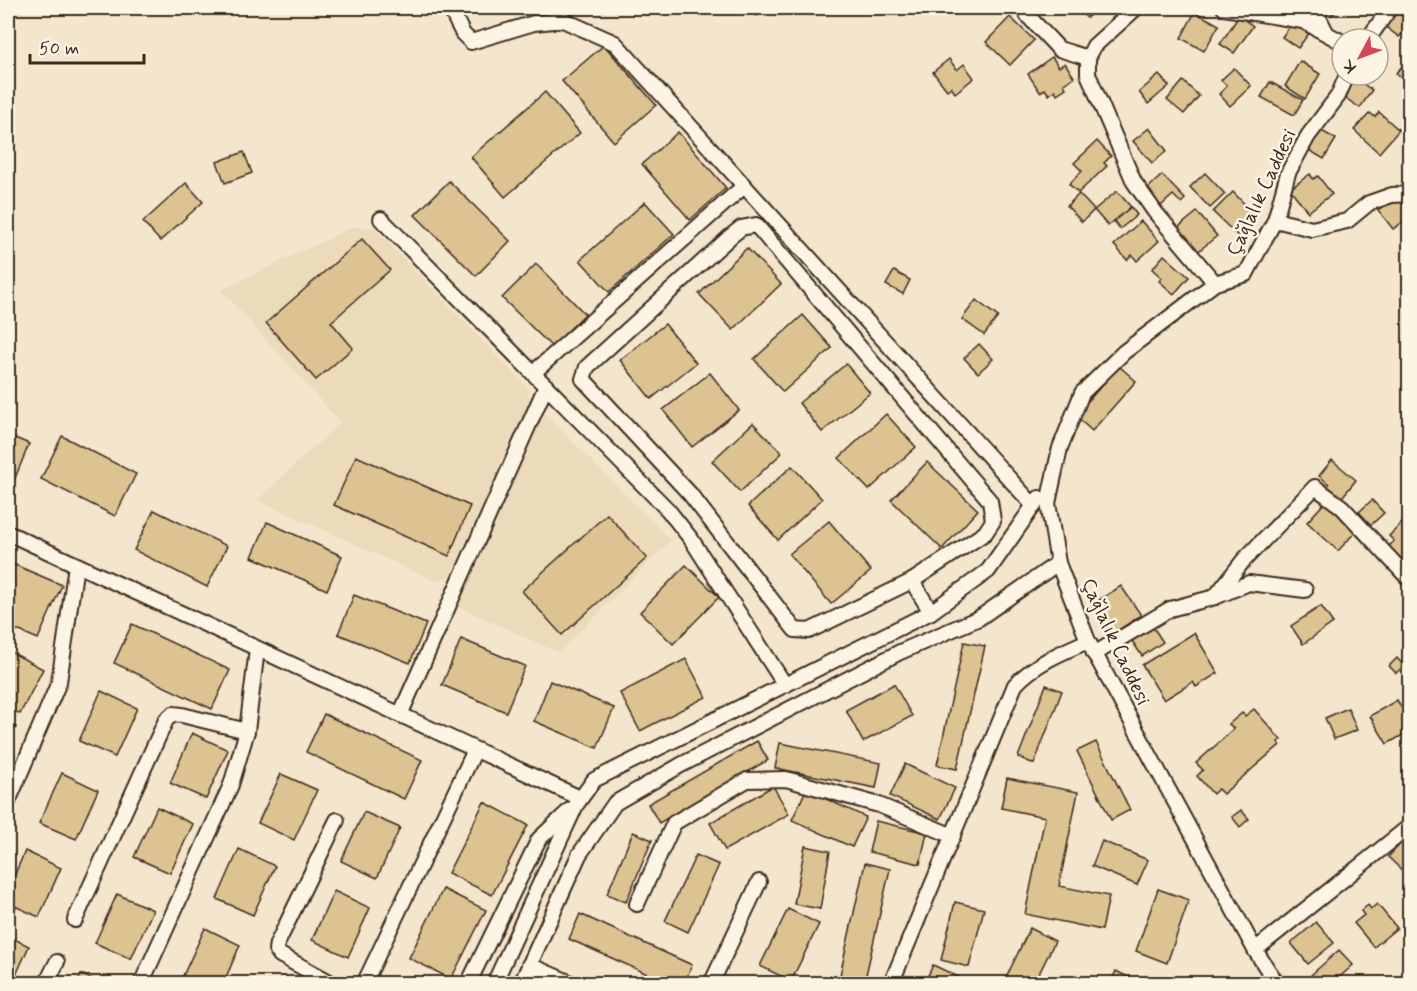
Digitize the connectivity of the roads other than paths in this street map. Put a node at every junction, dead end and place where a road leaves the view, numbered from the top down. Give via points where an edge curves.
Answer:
1 (450, 8) edge
2 (1025, 8) edge
3 (1136, 8) edge
4 (1224, 8) edge
5 (1314, 8) edge
6 (1390, 8) edge
7 (1377, 27) edge
8 (1326, 32) junction
9 (1330, 34) edge
10 (1088, 58) junction
11 (1342, 87) edge
12 (744, 186) junction
13 (1410, 194) edge
14 (381, 219) dead end
15 (1275, 220) junction
16 (1215, 283) junction
17 (533, 373) junction
18 (546, 386) junction
19 (1053, 477) junction
20 (690, 494) junction
21 (1034, 506) junction
22 (668, 510) junction
23 (8, 533) edge
24 (1058, 563) junction
25 (76, 565) junction
26 (1410, 580) edge
27 (912, 581) junction
28 (1305, 590) dead end
29 (1215, 597) junction
30 (931, 612) junction
31 (1088, 641) junction
32 (257, 649) junction
33 (1094, 654) junction
34 (785, 685) junction
35 (400, 715) junction
36 (247, 731) junction
37 (475, 750) junction
38 (578, 801) junction
39 (8, 802) edge
40 (337, 820) dead end
41 (1410, 826) edge
42 (953, 836) junction
43 (759, 882) dead end
44 (637, 904) dead end
45 (75, 920) dead end
46 (1255, 950) junction
47 (57, 962) dead end
48 (529, 965) junction
49 (46, 984) edge
50 (141, 984) edge
51 (333, 984) edge
52 (364, 984) edge
53 (468, 984) edge
54 (494, 984) edge
55 (521, 984) edge
56 (573, 984) edge
57 (711, 984) edge
58 (891, 984) edge
59 (1277, 984) edge

1 - 12 street via 462,34 471,42 534,23 563,20 615,43
2 - 10 street via 1059,49
3 - 10 street via 1094,46
4 - 8 street via 1303,21
5 - 8 street
6 - 7 street
8 - 9 street
10 - 16 street via 1088,74 1134,182
11 - 15 street, Çağlalık Caddesi via 1288,173
12 - 17 street
12 - 21 street
13 - 15 street via 1369,203 1347,221 1312,229
14 - 17 street
15 - 16 street, Çağlalık Caddesi via 1246,273
16 - 19 street, Çağlalık Caddesi via 1124,352 1082,393
17 - 18 street
18 - 22 street
18 - 35 street
19 - 21 street
19 - 24 street, Çağlalık Caddesi via 1048,503
20 - 22 street
20 - 27 street via 795,630 809,631
20 - 27 street via 584,380 587,367 741,228 756,225 990,501 993,521 985,533
21 - 30 street via 988,571
22 - 34 street via 692,539
23 - 25 street
24 - 31 street, Çağlalık Caddesi
24 - 48 street via 979,618 889,657 615,803 579,855
25 - 32 street
25 - 39 street via 59,682
26 - 29 street via 1350,515 1315,487 1243,561
27 - 30 street
28 - 29 street via 1249,583
29 - 33 street via 1170,609
30 - 34 street
31 - 33 street, Çağlalık Caddesi
31 - 42 street via 1026,673 1015,685
32 - 35 street
32 - 36 street
33 - 46 street, Çağlalık Caddesi
34 - 38 street via 594,780
35 - 37 street
36 - 45 street via 182,715 173,714 166,720
36 - 50 street via 231,785
37 - 38 street
37 - 52 street
38 - 53 street via 539,839
38 - 54 street
40 - 51 street via 276,949 280,955
41 - 46 street
42 - 44 street via 879,805 786,779 747,780 674,823
42 - 58 street
43 - 57 street
46 - 59 street, Çağlalık Caddesi
47 - 49 street
48 - 55 street
48 - 56 street

